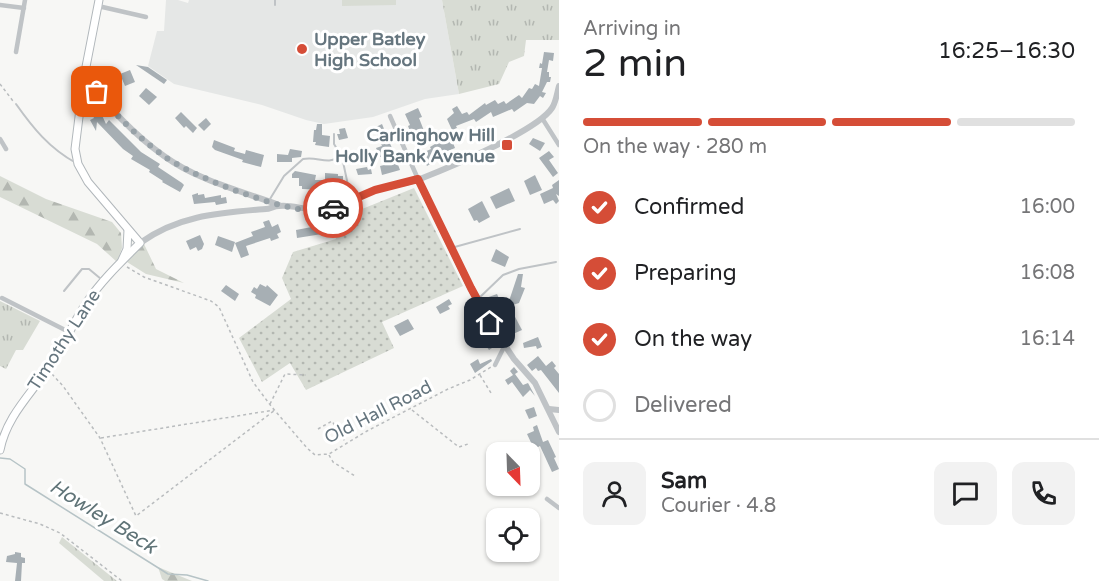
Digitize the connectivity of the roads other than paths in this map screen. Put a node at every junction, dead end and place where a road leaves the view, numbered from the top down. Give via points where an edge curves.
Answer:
1 (25, 0) edge
2 (275, 0) edge
3 (98, 3) edge
4 (0, 5) edge
5 (275, 5) dead end
6 (24, 8) junction
7 (146, 17) dead end
8 (16, 52) dead end
9 (84, 77) junction
10 (559, 86) edge
11 (16, 104) road end
12 (390, 116) dead end
13 (542, 118) junction
14 (334, 134) dead end
15 (0, 139) edge
16 (559, 144) edge
17 (6, 149) dead end
18 (342, 157) junction
19 (78, 164) junction
20 (418, 179) junction
21 (354, 200) junction
22 (269, 201) junction
23 (280, 205) junction
24 (128, 229) junction
25 (520, 229) dead end
26 (140, 243) junction
27 (452, 248) junction
28 (122, 262) junction
29 (556, 262) dead end
30 (104, 281) junction
31 (64, 291) dead end
32 (2, 298) dead end
33 (477, 300) junction
34 (69, 332) junction
35 (505, 345) junction
36 (495, 365) road end
37 (549, 409) junction
38 (559, 410) edge
39 (559, 432) edge
40 (0, 449) edge
41 (547, 499) dead end
42 (559, 508) edge

1 - 6 street
2 - 5 lane
3 - 7 street
3 - 9 main road
4 - 6 street
6 - 8 street
9 - 19 main road via 75,149
9 - 22 street via 110,108 165,157 198,175
10 - 13 street via 553,107
11 - 19 lane via 56,152
12 - 20 street
13 - 16 street
13 - 20 street, Timothy Lane via 474,156
14 - 18 lane via 334,144
15 - 17 street
18 - 21 lane
18 - 22 lane via 330,162 303,159 284,176
19 - 24 main road via 88,182
20 - 21 street, Timothy Lane
20 - 27 street
21 - 23 street, Timothy Lane via 321,210
22 - 23 street
23 - 26 street, Timothy Lane via 214,213 158,231
24 - 26 main road
24 - 28 main road
25 - 27 lane
26 - 28 main road, Timothy Lane
27 - 33 street
28 - 30 main road, Timothy Lane
29 - 33 lane via 503,275
30 - 31 lane via 84,268
30 - 34 main road, Timothy Lane
32 - 34 street
33 - 35 street
34 - 40 main road, Timothy Lane via 13,417
35 - 36 street
35 - 37 street via 535,383
37 - 38 street
37 - 39 street
41 - 42 street

